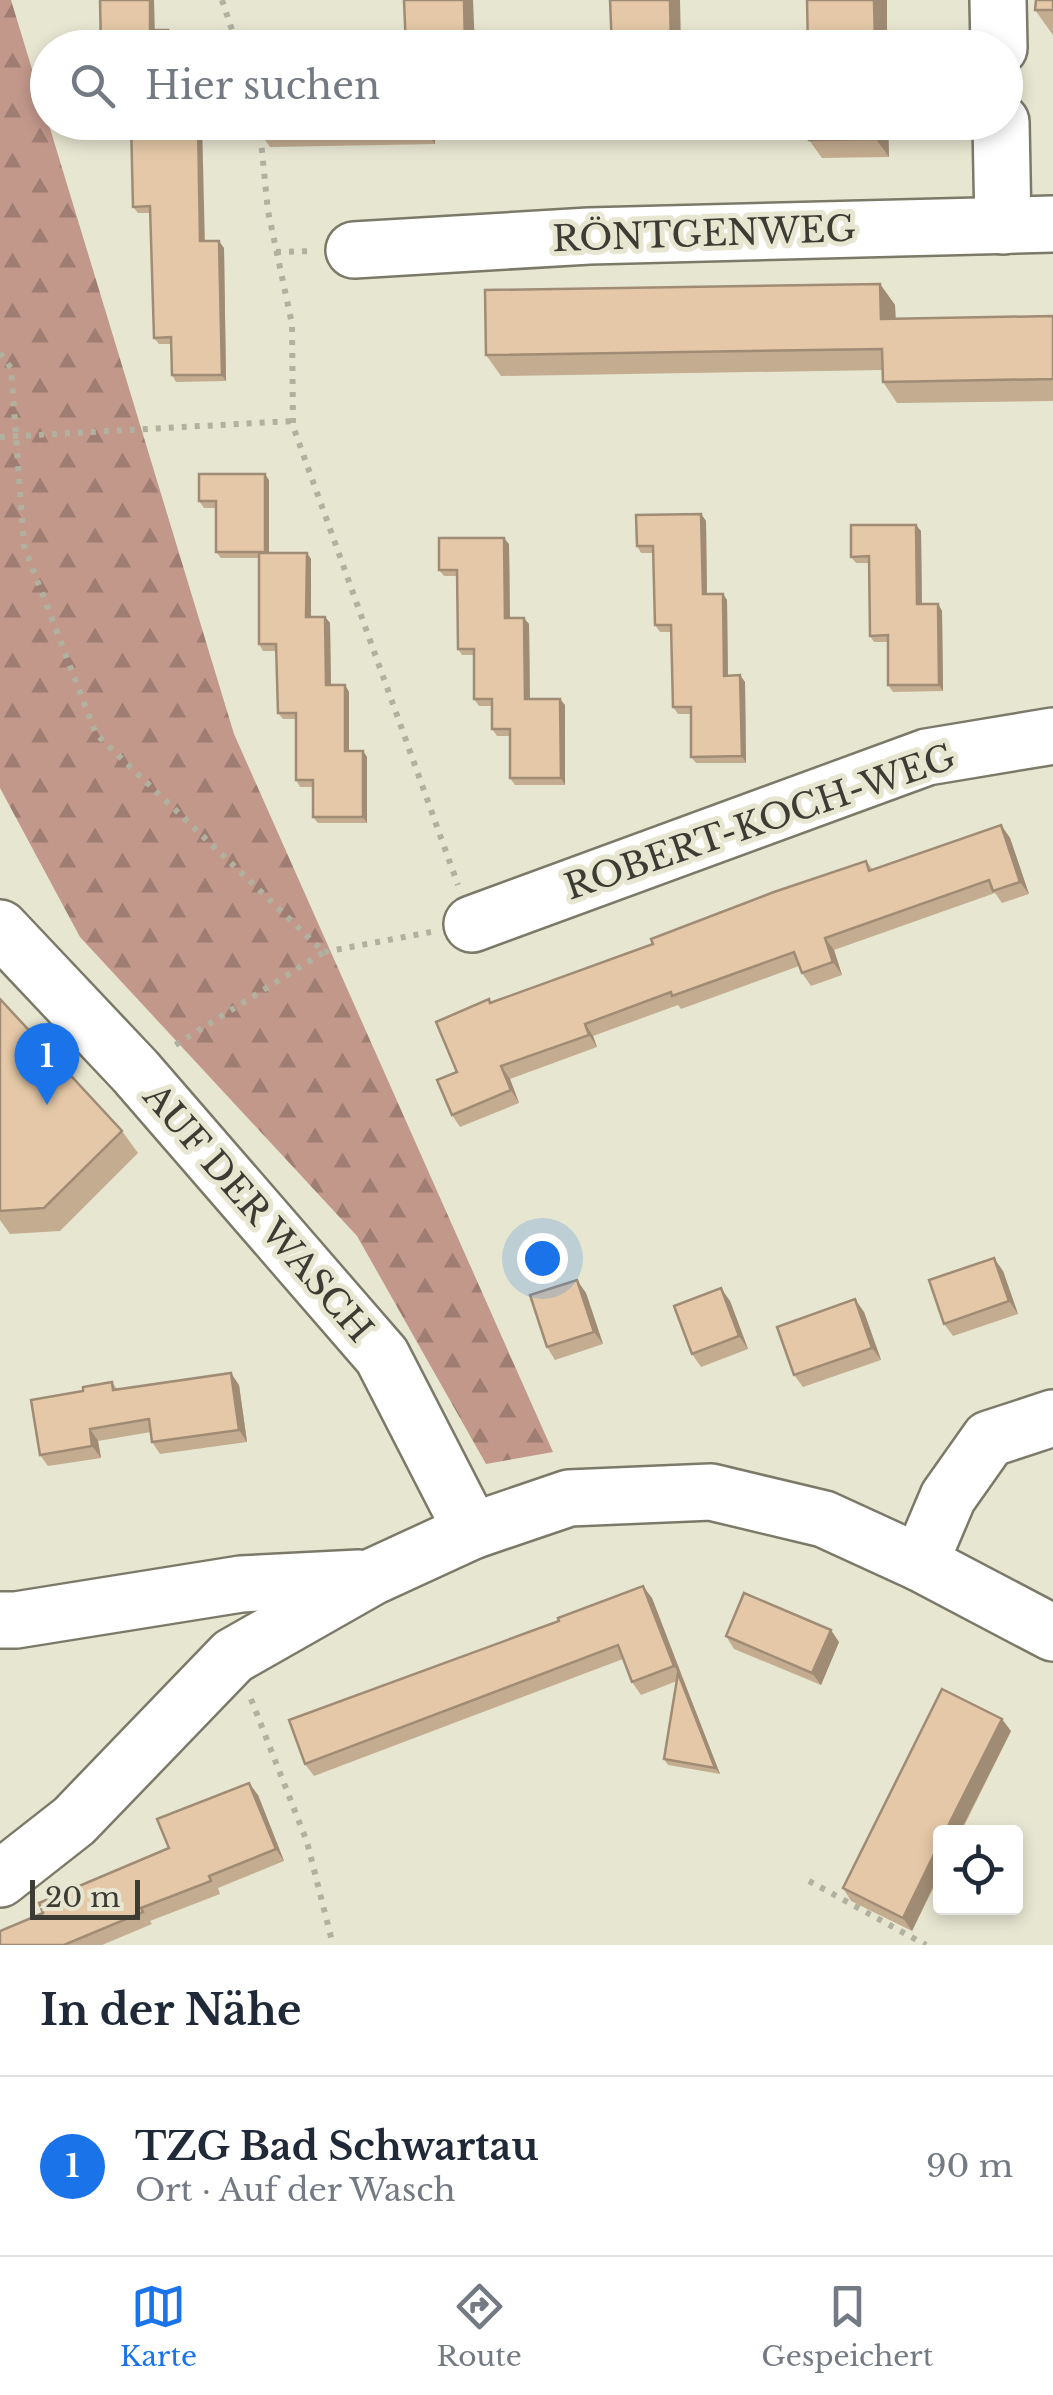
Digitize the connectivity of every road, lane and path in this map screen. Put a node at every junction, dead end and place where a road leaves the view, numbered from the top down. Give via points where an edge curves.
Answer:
1 (222, 0) edge
2 (998, 0) edge
3 (232, 30) edge
4 (999, 30) edge
5 (261, 140) edge
6 (1006, 140) edge
7 (1028, 225) edge
8 (354, 250) dead end
9 (0, 353) edge
10 (293, 421) junction
11 (0, 437) edge
12 (16, 437) junction
13 (1053, 736) edge
14 (472, 924) junction
15 (0, 928) edge
16 (324, 952) junction
17 (134, 1071) junction
18 (1053, 1418) edge
19 (472, 1530) junction
20 (920, 1563) junction
21 (372, 1577) junction
22 (0, 1620) edge
23 (1053, 1633) edge
24 (233, 1656) junction
25 (0, 1879) edge
26 (809, 1881) dead end
27 (333, 1945) edge
28 (926, 1945) edge

1 - 3 path
2 - 4 street
5 - 10 path via 292,324
6 - 7 street
7 - 8 street, RÖNTGENWEG via 589,236
9 - 12 path via 12,368
10 - 12 path
10 - 14 path
11 - 12 path
12 - 16 path via 24,546 96,734
13 - 14 street, ROBERT-KOCH-WEG via 927,757
14 - 16 path
15 - 17 street, AUF DER WASCH
16 - 17 path
17 - 19 street, AUF DER WASCH via 382,1356
18 - 20 street via 989,1439 948,1497
19 - 20 street via 568,1498 711,1492 824,1519
19 - 21 street
20 - 23 street
21 - 22 street via 241,1584
21 - 24 street
24 - 25 street via 74,1821
24 - 27 path via 307,1842
26 - 28 path

